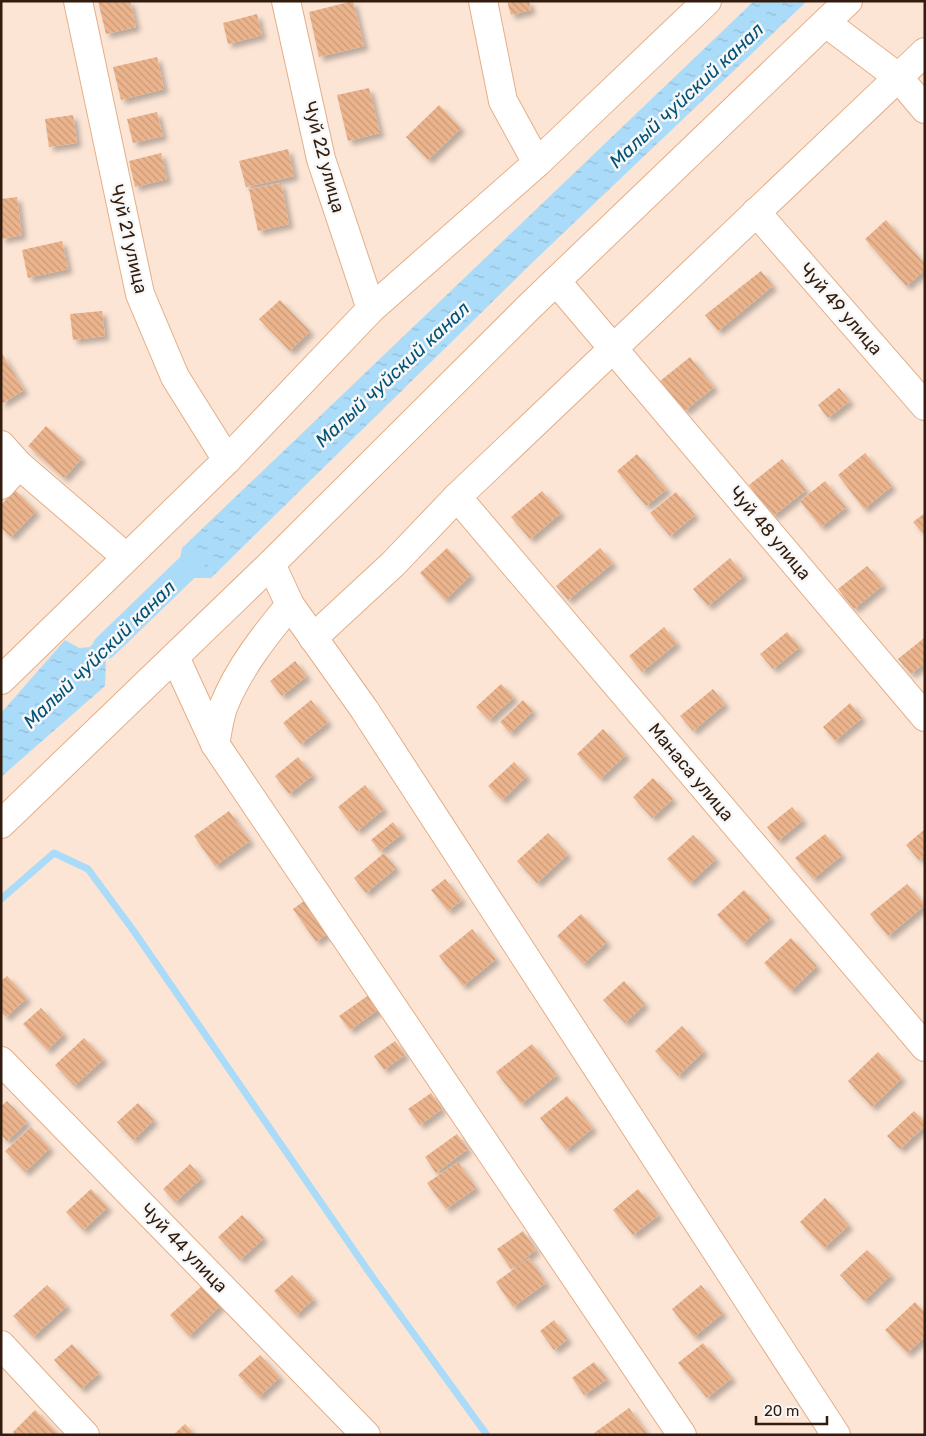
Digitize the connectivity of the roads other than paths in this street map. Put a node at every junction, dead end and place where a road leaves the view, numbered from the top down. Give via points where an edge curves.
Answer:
1 (78, 1) edge
2 (286, 1) edge
3 (483, 1) edge
4 (848, 1) edge
5 (704, 2) edge
6 (826, 22) junction
7 (925, 52) edge
8 (898, 78) junction
9 (925, 109) edge
10 (537, 163) junction
11 (756, 212) junction
12 (556, 281) junction
13 (371, 309) junction
14 (614, 348) junction
15 (925, 406) edge
16 (1, 445) edge
17 (227, 460) junction
18 (10, 475) edge
19 (457, 497) junction
20 (126, 557) junction
21 (271, 564) junction
22 (290, 604) junction
23 (313, 638) junction
24 (175, 657) junction
25 (1, 680) edge
26 (925, 717) edge
27 (215, 744) junction
28 (1, 824) edge
29 (925, 1047) edge
30 (1, 1061) edge
31 (1, 1344) edge
32 (85, 1435) edge
33 (366, 1435) edge
34 (682, 1435) edge
35 (836, 1435) edge

1 - 17 street, Чуй 21 улица via 140,294 175,377
2 - 13 street, Чуй 22 улица via 321,159
3 - 10 street via 503,101
4 - 6 street
5 - 10 street
6 - 8 street
6 - 12 street
7 - 8 street
8 - 9 street
8 - 11 street
10 - 13 street
11 - 14 street
11 - 15 street, Чуй 49 улица
12 - 14 street, Чуй 48 улица
12 - 21 street
13 - 17 street
14 - 19 street
14 - 26 street, Чуй 48 улица
16 - 18 street
17 - 20 street
18 - 20 street
19 - 23 street via 393,564
19 - 29 street, Манаса улица
20 - 25 street
21 - 22 street
21 - 24 street
22 - 23 street
22 - 27 street via 266,634 223,706
23 - 35 street via 364,709
24 - 27 street
24 - 28 street
27 - 34 street
30 - 33 street, Чуй 44 улица
31 - 32 street

